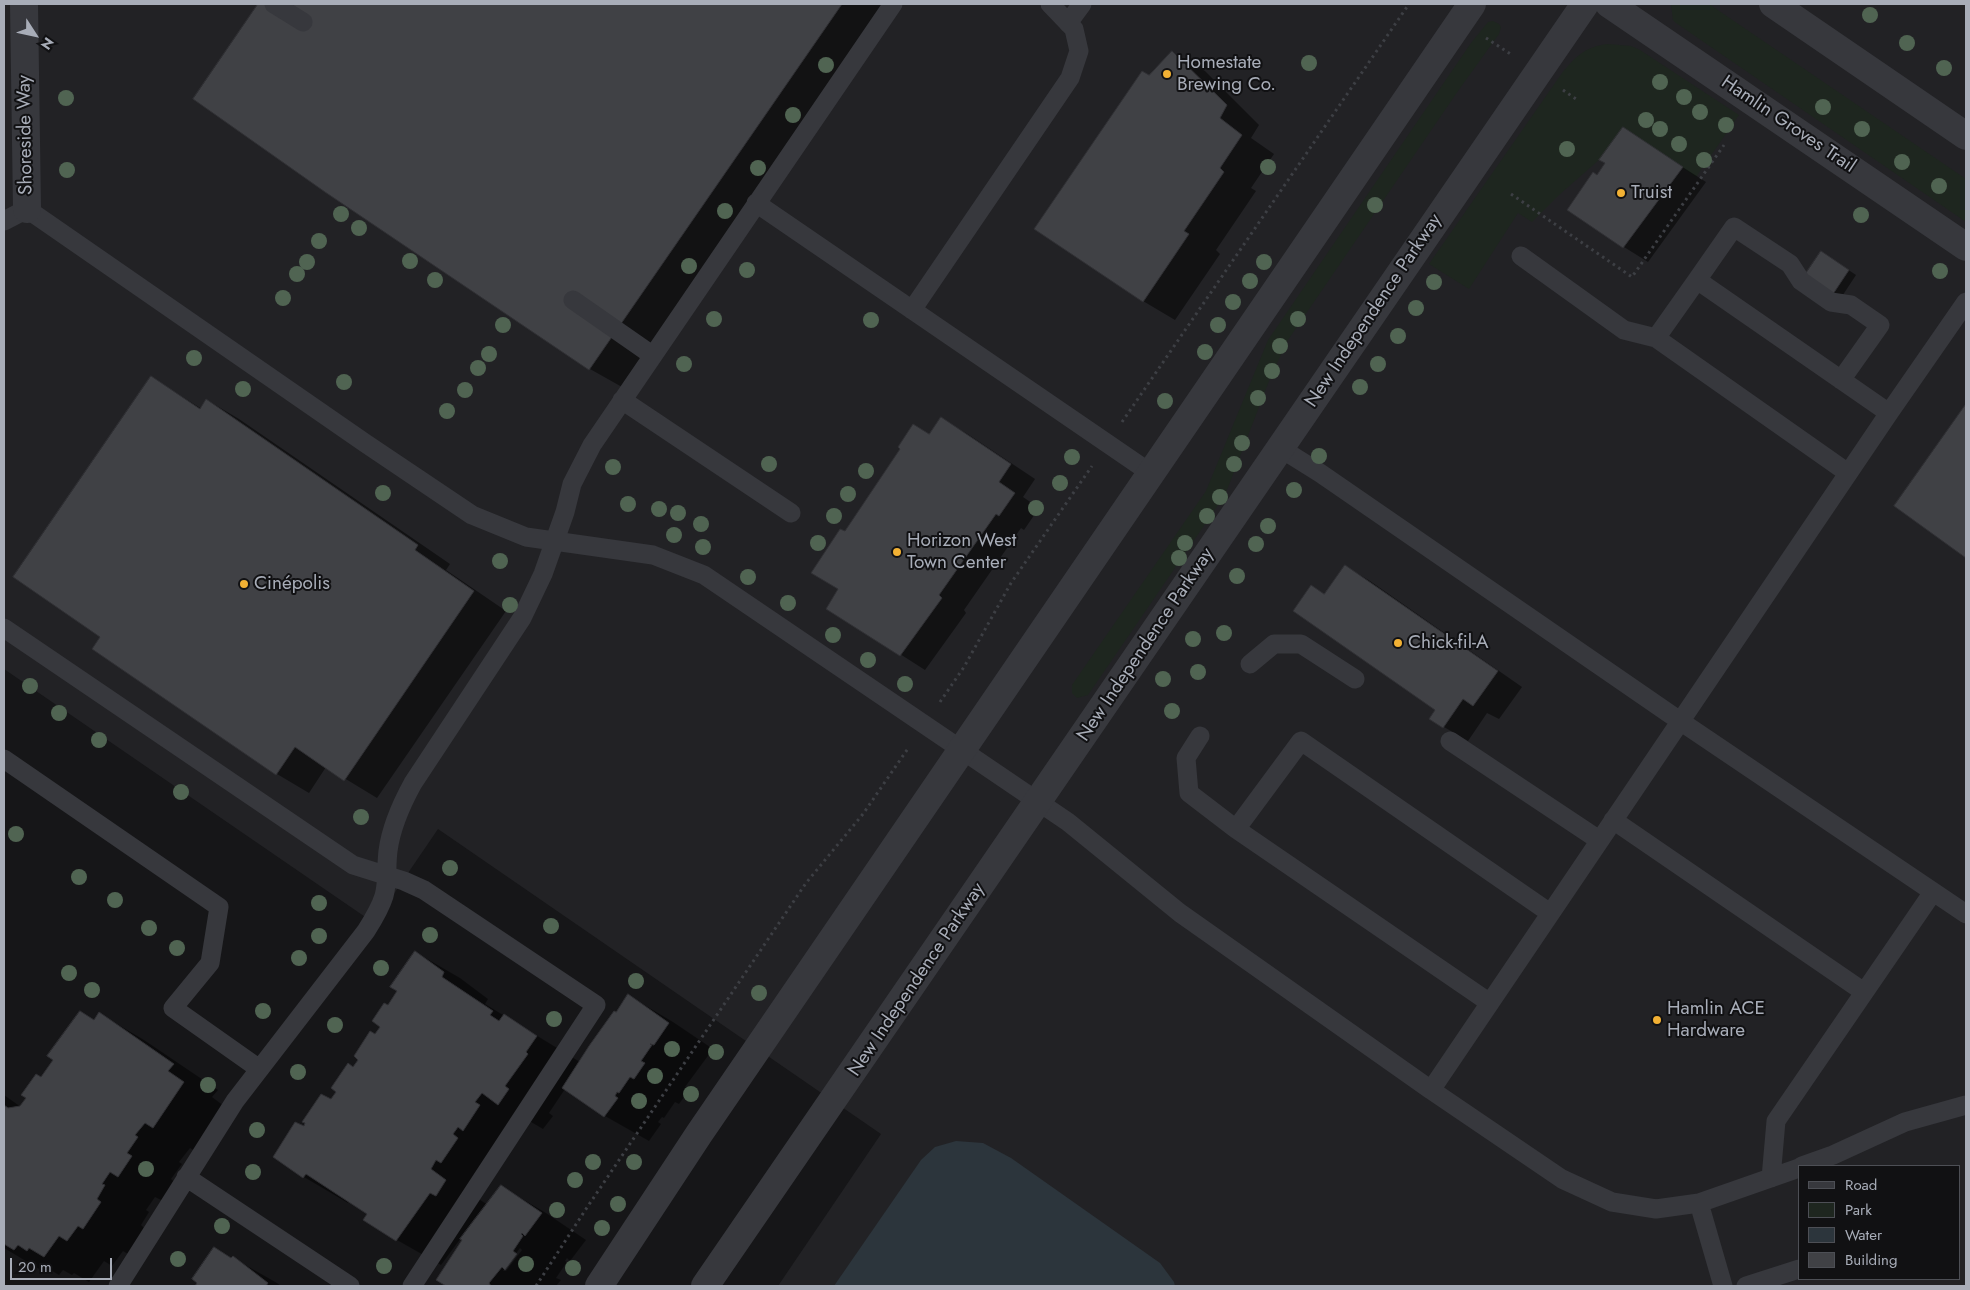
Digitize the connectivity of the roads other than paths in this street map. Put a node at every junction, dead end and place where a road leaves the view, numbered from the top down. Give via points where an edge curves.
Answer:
1 (24, 4) edge
2 (274, 4) edge
3 (893, 4) edge
4 (1050, 4) edge
5 (1082, 4) edge
6 (1585, 4) edge
7 (1609, 4) edge
8 (1772, 4) edge
9 (1467, 12) edge
10 (303, 22) dead end
11 (1068, 23) junction
12 (1966, 136) edge
13 (756, 203) junction
14 (15, 215) edge
15 (1966, 247) edge
16 (1521, 256) dead end
17 (1790, 264) junction
18 (1810, 266) dead end
19 (1697, 280) junction
20 (1842, 287) dead end
21 (573, 300) dead end
22 (1966, 302) edge
23 (1851, 305) junction
24 (912, 310) junction
25 (1656, 338) junction
26 (652, 355) junction
27 (1841, 380) junction
28 (622, 400) junction
29 (1889, 413) junction
30 (1280, 448) junction
31 (1848, 473) junction
32 (1152, 474) junction
33 (791, 513) dead end
34 (555, 541) junction
35 (4, 628) edge
36 (1250, 664) dead end
37 (1355, 678) dead end
38 (1680, 721) junction
39 (1200, 736) dead end
40 (1450, 741) dead end
41 (964, 750) junction
42 (4, 760) edge
43 (1038, 802) junction
44 (1614, 820) junction
45 (1236, 830) junction
46 (1599, 840) junction
47 (387, 877) junction
48 (1933, 892) junction
49 (1550, 913) junction
50 (1966, 914) edge
51 (1864, 992) junction
52 (1490, 1003) junction
53 (258, 1068) junction
54 (1431, 1090) junction
55 (1966, 1105) edge
56 (1806, 1165) edge
57 (1798, 1168) edge
58 (186, 1177) junction
59 (1771, 1178) junction
60 (1699, 1203) junction
61 (1798, 1269) edge
62 (118, 1286) edge
63 (350, 1286) edge
64 (412, 1286) edge
65 (599, 1286) edge
66 (705, 1286) edge
67 (1723, 1286) edge
68 (1746, 1286) edge

1 - 14 street, Shoreside Way
2 - 10 lane
3 - 13 lane
4 - 11 lane
5 - 11 lane
6 - 30 street, New Independence Parkway
7 - 15 street, Hamlin Groves Trail
8 - 12 street
9 - 32 street
11 - 24 lane via 1074,29 1079,51 1070,78
13 - 24 lane
13 - 26 lane
14 - 34 lane via 456,505 526,538
16 - 25 lane via 1624,330
17 - 18 lane
17 - 19 lane via 1734,227
17 - 23 lane via 1801,280 1831,302
19 - 25 lane
19 - 27 lane
20 - 23 lane
21 - 26 lane
22 - 29 lane
23 - 27 lane via 1880,325
24 - 32 lane
25 - 31 lane
26 - 28 lane
27 - 29 lane
28 - 33 lane
28 - 34 lane via 592,445 572,484
29 - 31 lane
30 - 38 lane
30 - 43 street, New Independence Parkway
31 - 38 lane
32 - 41 street
34 - 41 lane via 653,555 704,575
34 - 47 lane via 522,618 403,801 388,851
35 - 47 lane via 354,865
36 - 37 lane via 1274,644 1301,644
38 - 44 lane
38 - 48 lane
39 - 45 lane via 1186,758 1188,793
40 - 46 lane
41 - 43 lane
41 - 65 street via 699,1134
42 - 53 lane via 218,907 210,963 173,1008
43 - 54 lane via 1068,822 1180,912
43 - 66 street, New Independence Parkway
44 - 46 lane
44 - 51 lane
45 - 49 lane via 1301,741
45 - 52 lane
46 - 49 lane
47 - 53 lane via 384,896 366,931
47 - 64 lane via 424,890 596,1005
48 - 50 lane
48 - 51 lane
49 - 52 lane
51 - 59 lane via 1776,1121
52 - 54 lane
53 - 58 lane
54 - 60 lane via 1562,1179 1612,1202 1656,1209
55 - 56 lane via 1904,1122
57 - 59 lane
58 - 62 lane
58 - 63 lane
59 - 60 lane
60 - 67 lane
61 - 68 lane

